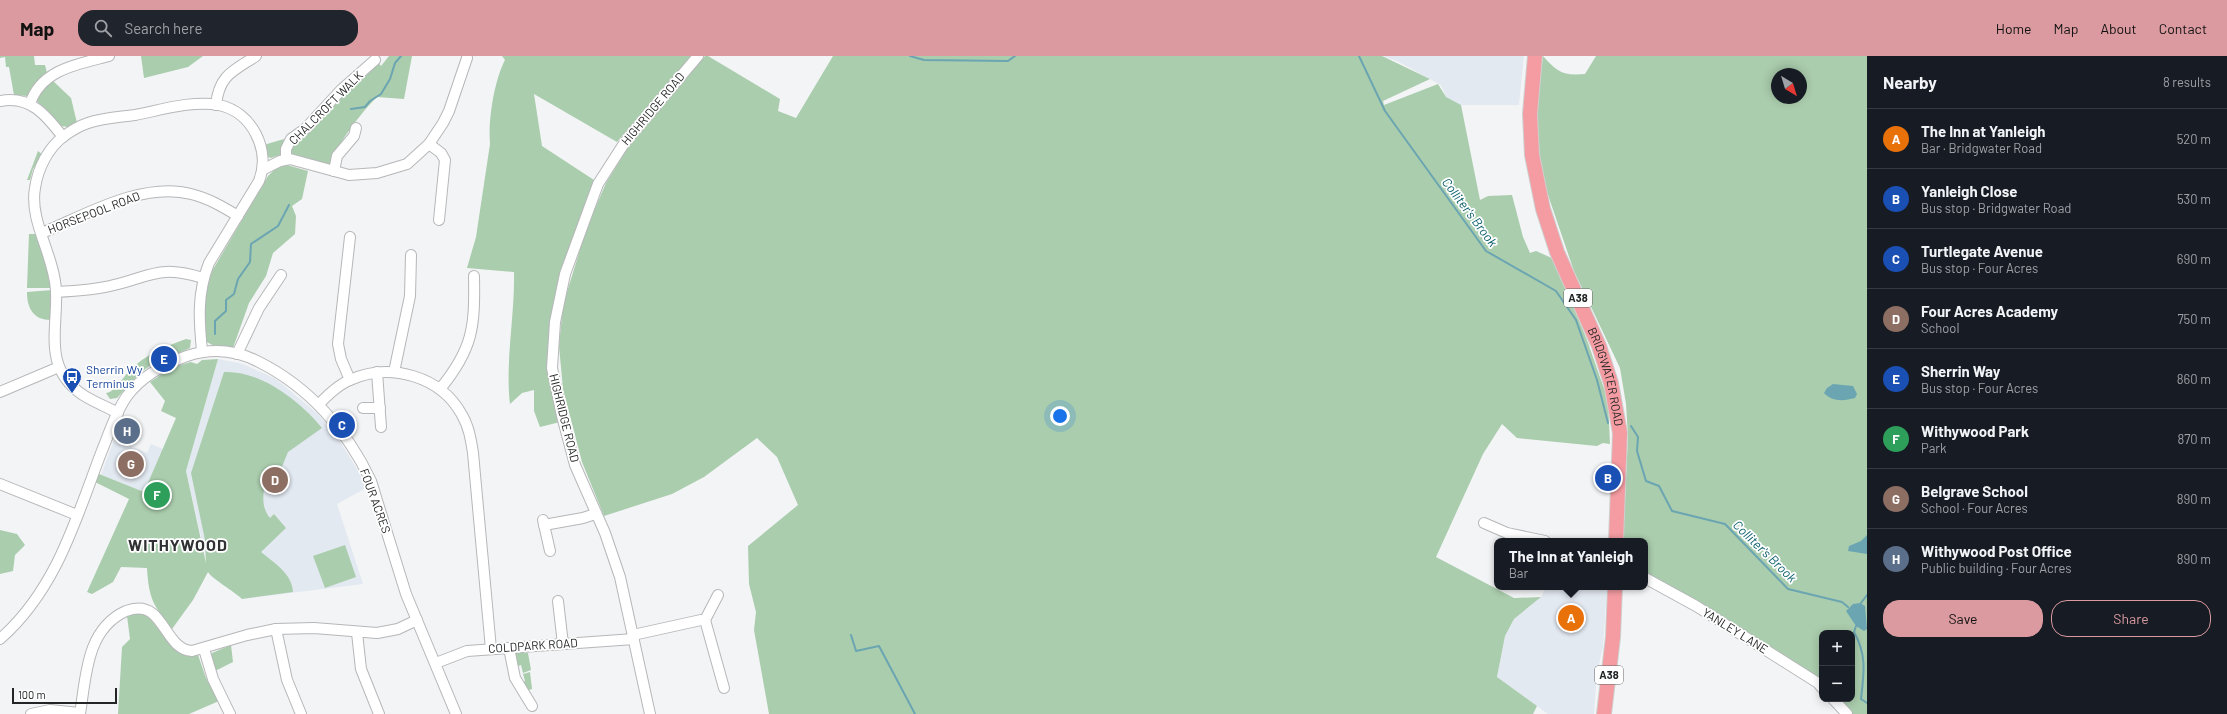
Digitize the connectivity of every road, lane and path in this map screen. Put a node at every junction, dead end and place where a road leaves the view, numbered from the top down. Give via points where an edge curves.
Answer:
1 (109, 56) edge
2 (256, 56) edge
3 (698, 56) edge
4 (1535, 56) edge
5 (467, 58) dead end
6 (375, 60) dead end
7 (0, 101) edge
8 (30, 104) junction
9 (216, 105) junction
10 (356, 128) dead end
11 (63, 136) junction
12 (429, 144) junction
13 (286, 159) junction
14 (262, 170) junction
15 (334, 171) junction
16 (238, 216) junction
17 (439, 220) dead end
18 (42, 233) junction
19 (350, 237) dead end
20 (411, 255) dead end
21 (281, 276) dead end
22 (474, 276) dead end
23 (203, 278) junction
24 (56, 292) junction
25 (202, 351) junction
26 (237, 354) junction
27 (59, 367) junction
28 (377, 372) junction
29 (394, 372) junction
30 (350, 380) junction
31 (440, 389) junction
32 (0, 392) edge
33 (319, 404) junction
34 (363, 408) dead end
35 (380, 408) junction
36 (118, 412) junction
37 (381, 427) dead end
38 (0, 484) edge
39 (595, 514) junction
40 (77, 515) junction
41 (1484, 523) dead end
42 (1532, 538) edge
43 (1616, 538) edge
44 (550, 551) dead end
45 (1648, 580) edge
46 (1615, 590) edge
47 (718, 594) dead end
48 (558, 601) dead end
49 (417, 620) junction
50 (705, 620) junction
51 (276, 630) junction
52 (357, 633) junction
53 (633, 637) junction
54 (1, 638) edge
55 (563, 644) junction
56 (509, 648) junction
57 (204, 649) junction
58 (491, 649) junction
59 (436, 663) junction
60 (1819, 684) edge
61 (724, 688) dead end
62 (1836, 702) edge
63 (532, 706) dead end
64 (80, 713) edge
65 (31, 714) edge
66 (230, 714) edge
67 (302, 714) edge
68 (379, 714) edge
69 (456, 714) edge
70 (650, 714) edge
71 (1604, 714) edge
72 (1847, 714) edge

1 - 8 street via 72,66 50,76 34,94
2 - 9 street via 222,80 217,92
3 - 39 street, HIGHRIDGE ROAD via 657,102 610,162 590,204 565,274 555,322 552,368 575,465
4 - 43 highway, BRIDGWATER ROAD / A38 via 1530,114 1532,155 1543,209 1557,252 1599,346 1611,383 1620,433
5 - 12 street via 449,111
6 - 13 street, CHALCROFT WALK via 341,90 305,129 291,139 286,149
7 - 8 street via 15,100
8 - 11 street via 41,111
9 - 11 street via 191,105 101,120 81,126
9 - 14 street via 238,113 254,130 262,148
10 - 15 street via 354,136 337,156
11 - 18 street via 43,161 34,188 34,206
12 - 15 street via 408,164 388,171 350,175
12 - 17 street via 441,153 445,160
13 - 14 street
13 - 15 street
14 - 16 street
16 - 18 street, HORSEPOOL ROAD via 190,193 160,191 128,198
16 - 23 street via 209,263
18 - 24 street via 51,261
19 - 30 street via 338,344 341,360
20 - 29 street via 416,276
21 - 26 street via 256,314
22 - 31 street via 475,311 471,335 462,358
23 - 24 street via 176,271 160,271 106,287
23 - 25 street via 199,302
24 - 27 street via 54,347
25 - 26 street, FOUR ACRES
25 - 36 street, FOUR ACRES via 166,364 150,374 127,396
26 - 33 street, FOUR ACRES via 272,368
27 - 32 street
27 - 36 street via 66,380 78,392
28 - 29 street
28 - 30 street
28 - 35 street
29 - 31 street via 418,377
30 - 33 street
31 - 58 street via 462,414 471,439
33 - 49 street, FOUR ACRES via 349,442 368,474 406,594
34 - 35 street
35 - 37 street
36 - 40 street, FOUR ACRES
38 - 40 street
39 - 44 street via 583,518 544,522
39 - 53 street, HIGHRIDGE ROAD via 605,533 620,577
40 - 54 street, FOUR ACRES via 46,584 23,615
41 - 42 street
45 - 60 street, YANLEY LANE via 1696,606
46 - 71 highway, A38 via 1613,636
47 - 50 street
48 - 55 street
49 - 52 street via 388,632
49 - 59 street, FOUR ACRES
50 - 53 street, COLDPARK ROAD
50 - 61 street
51 - 52 street via 314,628
51 - 57 street via 247,635
51 - 67 street via 287,680
52 - 68 street via 361,669
53 - 55 street, COLDPARK ROAD
53 - 70 street, HIGHRIDGE ROAD
55 - 56 street, COLDPARK ROAD
56 - 58 street, COLDPARK ROAD
56 - 63 street via 515,678
57 - 64 street via 183,649 153,614 140,608 131,609 109,621 96,638 91,651
57 - 66 street via 213,679
58 - 59 street, COLDPARK ROAD via 467,651
59 - 69 street, FOUR ACRES
62 - 72 street
64 - 65 street via 50,710

